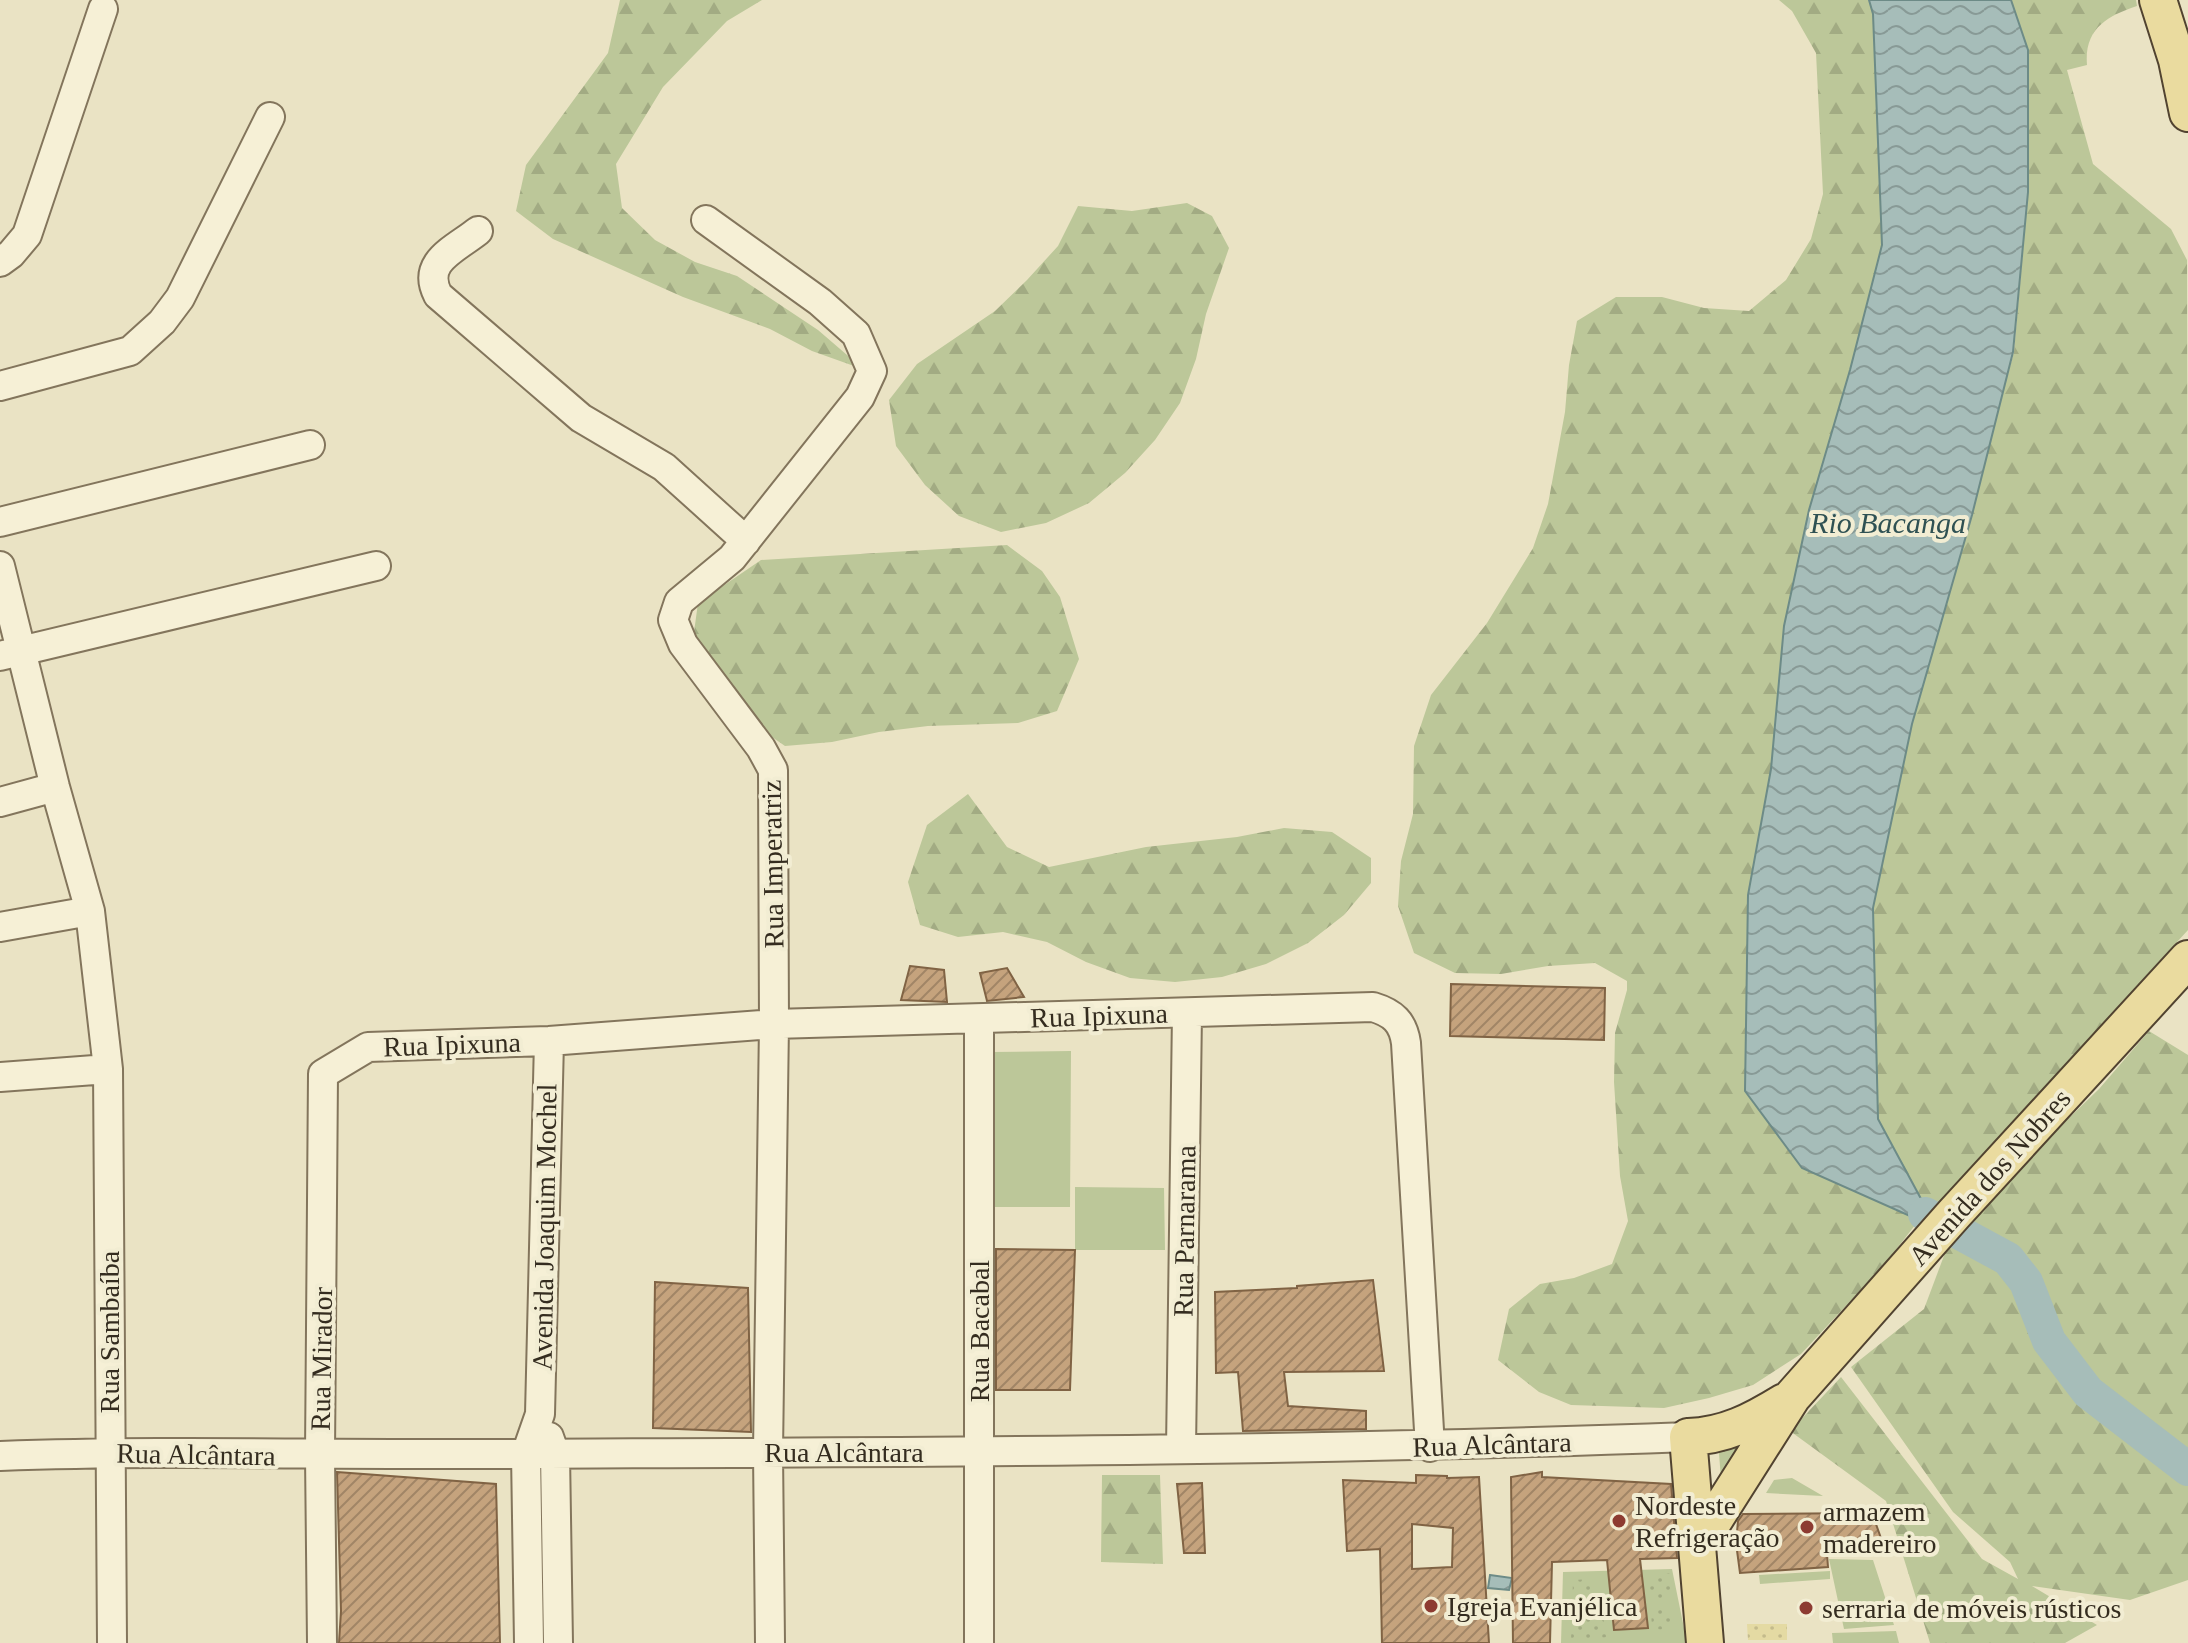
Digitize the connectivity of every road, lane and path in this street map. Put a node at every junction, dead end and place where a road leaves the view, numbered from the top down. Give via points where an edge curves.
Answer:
1 (2158, 0) edge
2 (103, 9) dead end
3 (2188, 113) edge
4 (270, 117) dead end
5 (706, 220) dead end
6 (478, 231) dead end
7 (0, 262) edge
8 (0, 386) edge
9 (310, 445) dead end
10 (0, 522) edge
11 (746, 541) junction
12 (0, 566) edge
13 (376, 566) dead end
14 (10, 653) edge
15 (55, 787) junction
16 (0, 802) edge
17 (90, 911) junction
18 (0, 927) edge
19 (2188, 959) edge
20 (1187, 1013) junction
21 (979, 1019) junction
22 (774, 1024) junction
23 (549, 1041) junction
24 (108, 1069) junction
25 (323, 1074) joint
26 (0, 1077) edge
27 (1792, 1397) junction
28 (540, 1414) junction
29 (1698, 1437) junction
30 (1430, 1447) junction
31 (1181, 1449) junction
32 (979, 1451) junction
33 (110, 1452) junction
34 (768, 1452) junction
35 (526, 1454) junction
36 (555, 1454) junction
37 (320, 1455) junction
38 (0, 1456) edge
39 (1714, 1520) junction
40 (112, 1643) edge
41 (322, 1643) edge
42 (529, 1643) edge
43 (558, 1643) edge
44 (770, 1643) edge
45 (979, 1643) edge
46 (1705, 1643) edge
47 (1722, 1643) edge

1 - 3 main road
2 - 7 street via 27,235
4 - 8 street via 180,298 162,322 130,351
5 - 11 street, Rua Imperatriz via 856,334 872,371 860,397
6 - 11 street via 432,270 438,295 581,418 664,467
9 - 10 street
11 - 22 street, Rua Imperatriz via 679,602 673,620 683,644 773,770
12 - 14 street, Rua Sambaíba
13 - 14 street
14 - 15 street, Rua Sambaíba
15 - 16 street
15 - 17 street, Rua Sambaíba
17 - 18 street
17 - 24 street, Rua Sambaíba
19 - 27 main road, Avenida dos Nobres
20 - 21 street, Rua Ipixuna
20 - 30 street, Rua Ipixuna via 1373,1007 1387,1011 1404,1029
20 - 31 street, Rua Parnarama
21 - 22 street, Rua Ipixuna
21 - 32 street, Rua Bacabal
22 - 23 street, Rua Ipixuna
22 - 34 street, Rua Imperatriz
23 - 25 street, Rua Ipixuna via 368,1047
23 - 28 street, Avenida Joaquim Mochel
24 - 26 street
24 - 33 street, Rua Sambaíba
25 - 37 street, Rua Mirador
27 - 29 main road, Avenida dos Nobres via 1744,1425
27 - 39 main road, Avenida dos Nobres
28 - 35 street, Avenida Joaquim Mochel
28 - 36 street, Avenida Joaquim Mochel
29 - 30 street, Rua Alcântara
29 - 39 main road
29 - 46 main road
30 - 31 street, Rua Alcântara
31 - 32 street, Rua Alcântara
32 - 34 street, Rua Alcântara
32 - 45 street, Rua Bacabal
33 - 37 street, Rua Alcântara
33 - 38 street, Rua Alcântara
33 - 40 street, Rua Sambaíba
34 - 36 street, Rua Alcântara
34 - 44 street, Rua Imperatriz
35 - 36 street, Rua Alcântara
35 - 37 street, Rua Alcântara
35 - 42 street, Avenida Joaquim Mochel
36 - 43 street, Avenida Joaquim Mochel
37 - 41 street, Rua Mirador
39 - 47 main road

